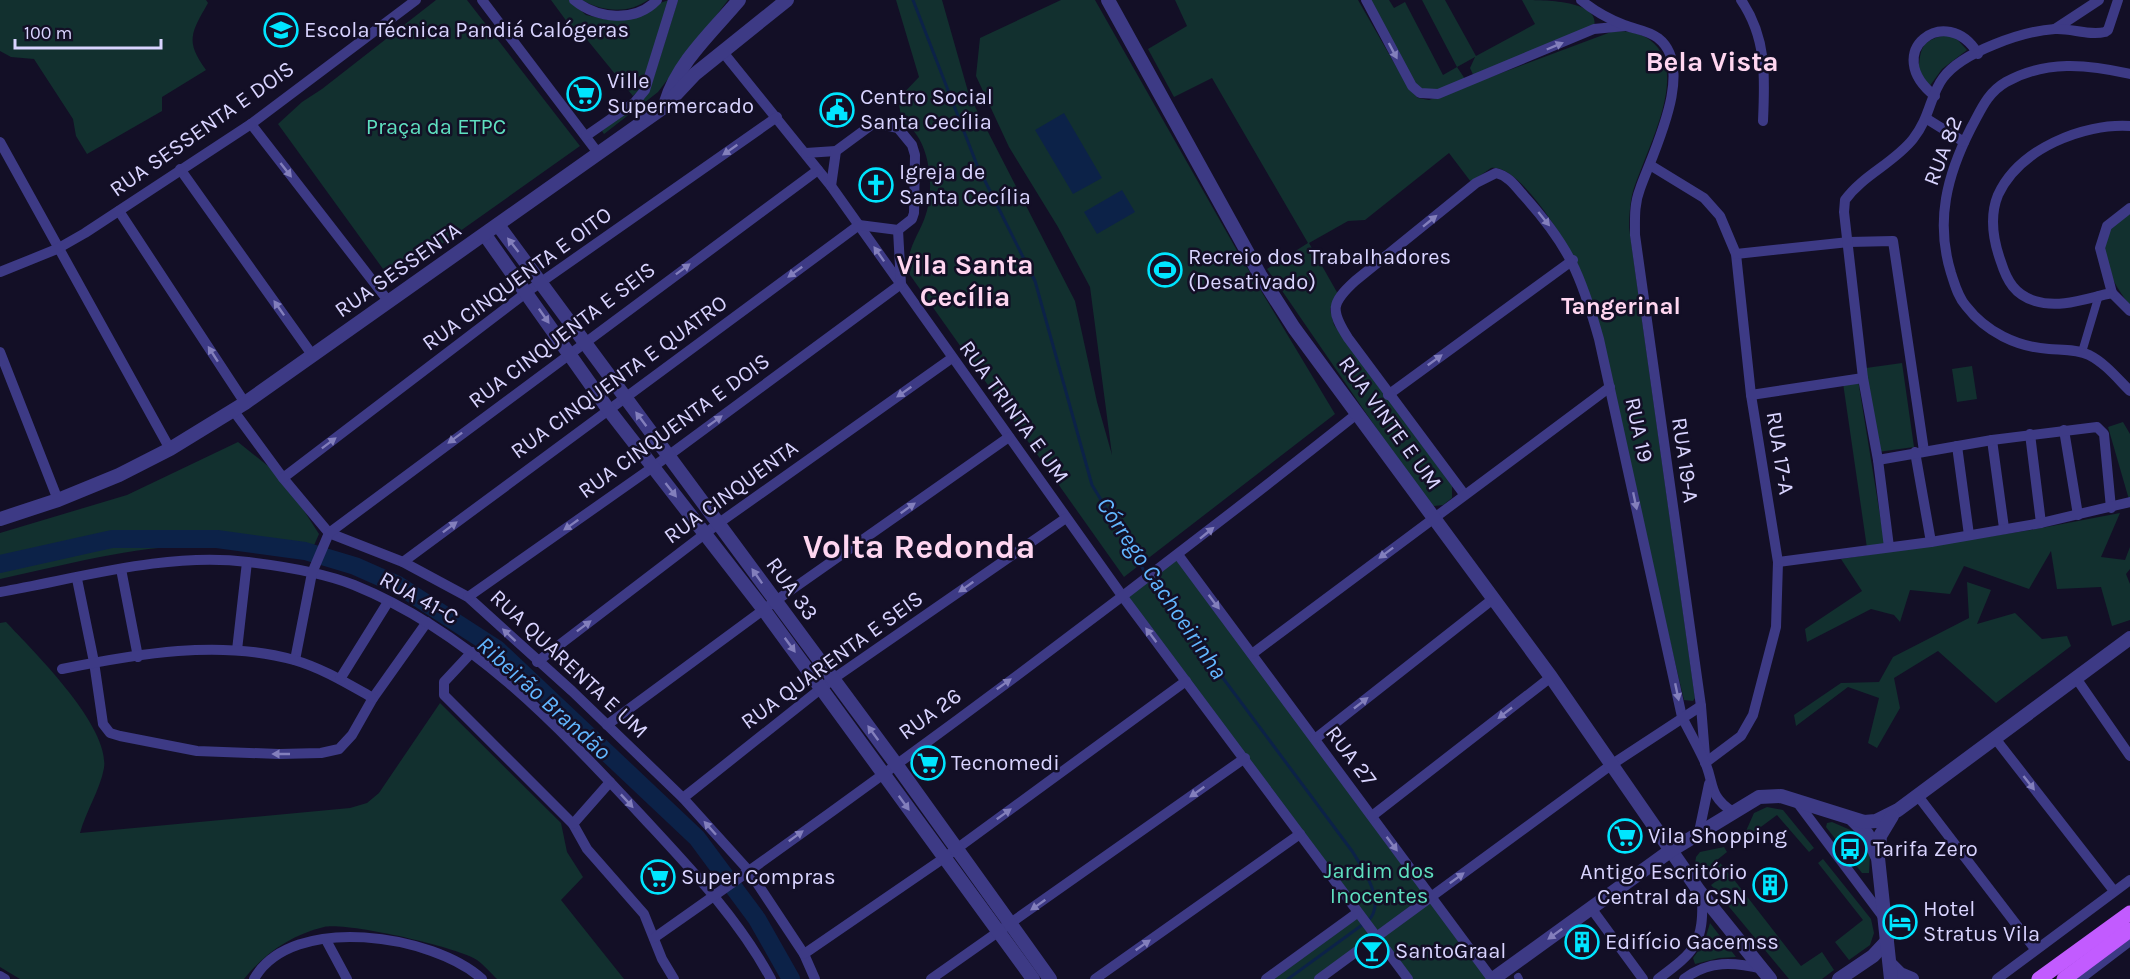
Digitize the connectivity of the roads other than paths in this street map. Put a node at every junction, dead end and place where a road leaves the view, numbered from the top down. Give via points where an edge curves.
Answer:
1 (416, 0) edge
2 (482, 0) edge
3 (574, 0) edge
4 (657, 0) edge
5 (673, 0) edge
6 (740, 0) edge
7 (787, 0) edge
8 (1108, 0) edge
9 (1366, 0) edge
10 (1581, 0) edge
11 (1741, 0) edge
12 (2099, 0) edge
13 (2118, 0) edge
14 (1601, 14) junction
15 (1626, 26) junction
16 (1594, 29) junction
17 (2055, 29) junction
18 (722, 51) junction
19 (1978, 54) junction
20 (2130, 74) edge
21 (1935, 96) junction
22 (664, 107) junction
23 (777, 117) junction
24 (1928, 119) junction
25 (1763, 121) dead end
26 (251, 124) junction
27 (2130, 126) edge
28 (586, 136) junction
29 (0, 141) edge
30 (1964, 142) junction
31 (836, 151) junction
32 (598, 153) junction
33 (806, 153) junction
34 (1650, 165) junction
35 (180, 169) junction
36 (818, 170) junction
37 (831, 186) junction
38 (2130, 208) edge
39 (119, 211) junction
40 (498, 225) junction
41 (859, 225) junction
42 (898, 230) junction
43 (485, 235) junction
44 (1849, 242) junction
45 (57, 249) junction
46 (1736, 254) junction
47 (1573, 260) junction
48 (0, 273) edge
49 (542, 282) junction
50 (900, 284) junction
51 (527, 292) junction
52 (2112, 292) junction
53 (2098, 296) junction
54 (389, 302) junction
55 (2130, 311) edge
56 (586, 342) junction
57 (0, 352) edge
58 (2082, 352) junction
59 (569, 353) junction
60 (313, 356) junction
61 (952, 358) junction
62 (1863, 378) junction
63 (1610, 387) junction
64 (2130, 391) edge
65 (1388, 394) junction
66 (1751, 395) junction
67 (625, 398) junction
68 (239, 406) junction
69 (608, 409) junction
70 (1358, 413) junction
71 (2064, 430) junction
72 (2030, 434) junction
73 (1009, 437) junction
74 (1992, 440) junction
75 (1957, 446) junction
76 (170, 449) junction
77 (1919, 452) junction
78 (668, 455) junction
79 (1878, 460) junction
80 (653, 467) junction
81 (283, 478) junction
82 (1464, 494) junction
83 (58, 500) junction
84 (2130, 502) edge
85 (2111, 508) junction
86 (2078, 515) junction
87 (1066, 518) junction
88 (1432, 518) junction
89 (0, 519) edge
90 (719, 523) junction
91 (2041, 523) junction
92 (2004, 528) junction
93 (329, 533) junction
94 (705, 533) junction
95 (1969, 535) junction
96 (1931, 542) junction
97 (1889, 547) junction
98 (1179, 556) junction
99 (247, 562) junction
100 (403, 562) junction
101 (1778, 562) junction
102 (121, 569) junction
103 (312, 573) junction
104 (77, 579) junction
105 (0, 592) edge
106 (468, 597) junction
107 (1123, 597) junction
108 (1493, 599) junction
109 (388, 602) junction
110 (769, 606) junction
111 (427, 621) junction
112 (2130, 638) edge
113 (237, 650) junction
114 (472, 652) junction
115 (1252, 654) junction
116 (138, 657) junction
117 (295, 660) junction
118 (94, 662) junction
119 (537, 662) junction
120 (62, 669) dead end
121 (1551, 677) junction
122 (2076, 678) junction
123 (340, 679) junction
124 (833, 679) junction
125 (1186, 681) junction
126 (821, 688) junction
127 (373, 698) junction
128 (1701, 706) junction
129 (1682, 717) junction
130 (607, 725) junction
131 (1994, 737) junction
132 (1315, 739) junction
133 (2130, 756) edge
134 (1245, 758) junction
135 (1706, 763) junction
136 (896, 764) junction
137 (1611, 765) junction
138 (882, 773) junction
139 (610, 782) junction
140 (1709, 784) junction
141 (1918, 796) junction
142 (683, 798) junction
143 (1797, 802) junction
144 (1898, 810) junction
145 (1733, 812) junction
146 (1372, 816) junction
147 (1853, 819) junction
148 (573, 824) junction
149 (1699, 832) junction
150 (1300, 834) junction
151 (957, 848) junction
152 (1670, 851) junction
153 (944, 858) junction
154 (1878, 858) junction
155 (749, 871) junction
156 (2130, 880) edge
157 (2114, 891) junction
158 (1702, 894) junction
159 (715, 895) junction
160 (1432, 897) junction
161 (1591, 908) junction
162 (2130, 913) edge
163 (1358, 915) junction
164 (1885, 919) junction
165 (1011, 924) junction
166 (2130, 930) edge
167 (998, 932) junction
168 (1374, 935) junction
169 (654, 938) junction
170 (326, 940) junction
171 (1887, 941) junction
172 (2130, 941) edge
173 (2035, 949) junction
174 (804, 954) junction
175 (1679, 963) junction
176 (1890, 964) junction
177 (1766, 974) edge
178 (0, 976) edge
179 (1686, 977) edge
180 (2040, 977) edge
181 (5, 979) edge
182 (254, 979) edge
183 (347, 979) edge
184 (482, 979) edge
185 (674, 979) edge
186 (771, 979) edge
187 (815, 979) edge
188 (931, 979) edge
189 (1033, 979) edge
190 (1050, 979) edge
191 (1095, 979) edge
192 (1266, 979) edge
193 (1319, 979) edge
194 (1408, 979) edge
195 (1493, 979) edge
196 (1643, 979) edge
197 (1658, 979) edge
198 (1839, 979) edge
199 (1891, 979) edge
200 (1912, 979) edge
201 (1996, 979) edge
202 (2064, 979) edge
203 (2080, 979) edge

1 - 26 street, RUA SESSENTA E DOIS
2 - 28 street
3 - 4 street via 594,13 612,16 643,10
5 - 28 street via 645,90
6 - 18 street via 726,26
6 - 22 street via 671,83
7 - 18 street, RUA SESSENTA
8 - 70 street, RUA VINTE E UM via 1260,275
9 -> 16 street via 1412,86 1429,95
10 - 14 street, RUA 19-A
11 - 25 street via 1759,34 1763,54
12 - 17 street
13 - 17 street via 2105,32
14 - 15 street, RUA 19-A
14 - 16 street
15 - 16 street
15 - 34 street, RUA 19-A via 1644,29 1660,40 1673,66 1668,110
17 - 19 street via 2020,35
18 - 22 street, RUA SESSENTA
18 - 23 street, RUA TRINTA E UM
19 - 21 street via 1950,70
19 - 21 street via 1964,36 1952,31 1924,38 1916,49 1913,66 1922,85
20 - 30 street, RUA 82 via 2079,64 2047,67 2005,83 1988,95
21 - 24 street
22 - 32 street, RUA SESSENTA
23 - 33 street, RUA TRINTA E UM
23 -> 49 street, RUA CINQUENTA E OITO
24 - 30 street
24 - 44 street via 1895,158 1845,200
26 - 35 street, RUA SESSENTA E DOIS
26 -> 54 street
27 - 53 street via 2083,132 2045,148 2011,175 1994,209 1995,244 2015,290 2050,304
28 - 32 street
29 - 45 street
30 - 58 street, RUA 82 via 1949,180 1943,218 1948,261 1961,299 1983,323 2010,341
31 - 33 street
31 - 37 street
31 - 42 street via 874,123 890,124 905,135 915,155 914,213
32 - 40 street, RUA SESSENTA
33 - 36 street, RUA TRINTA E UM
34 - 46 street, RUA 17-A via 1704,198 1720,216
34 - 128 street, RUA 19-A via 1635,207 1635,235
35 - 39 street, RUA SESSENTA E DOIS
60 -> 35 street
36 - 37 street, RUA TRINTA E UM
56 -> 36 street, RUA CINQUENTA E SEIS
37 - 41 street, RUA TRINTA E UM
38 - 52 street via 2109,223 2101,240 2102,263
39 - 45 street, RUA SESSENTA E DOIS
68 -> 39 street
40 - 43 street, RUA SESSENTA
49 -> 40 street, RUA 33
41 - 42 street
50 -> 41 street, RUA TRINTA E UM
41 -> 67 street, RUA CINQUENTA E QUATRO
42 - 50 street
43 - 51 street, RUA 33
43 - 54 street, RUA SESSENTA
44 - 46 street
44 - 62 street
44 - 77 street via 1886,239 1896,245
45 - 48 street, RUA SESSENTA E DOIS
45 - 76 street
46 - 66 street, RUA 17-A
47 - 63 street, RUA 19
65 -> 47 street
65 -> 47 street, RUA 19 via 1336,320 1335,305 1355,281 1482,179 1491,174 1504,176 1542,216
49 - 51 street, RUA CINQUENTA E OITO
49 - 56 street, RUA 33
50 - 61 street, RUA TRINTA E UM
78 -> 50 street, RUA CINQUENTA E DOIS
51 -> 59 street, RUA 33
81 -> 51 street, RUA CINQUENTA E OITO
52 - 53 street
52 - 55 street
53 - 58 street
54 - 60 street, RUA SESSENTA
56 - 59 street, RUA CINQUENTA E SEIS
56 - 67 street, RUA 33
57 - 83 street
58 - 64 street, RUA 82 via 2105,366
59 - 69 street, RUA 33
59 -> 93 street, RUA CINQUENTA E SEIS
60 - 68 street, RUA SESSENTA
61 - 73 street, RUA TRINTA E UM
61 -> 90 street, RUA CINQUENTA
62 - 66 street
62 - 79 street
63 - 82 street
63 -> 129 street, RUA 19
65 - 82 street
66 - 101 street, RUA 17-A
67 - 69 street, RUA CINQUENTA E QUATRO
78 -> 67 street, RUA 33
68 - 76 street, RUA SESSENTA
68 - 81 street
69 - 80 street, RUA 33
100 -> 69 street, RUA CINQUENTA E QUATRO
70 - 88 street, RUA VINTE E UM
98 -> 70 street
71 - 72 street
71 - 85 street via 2097,427 2104,434
71 - 86 street
72 - 74 street
72 - 91 street
73 - 87 street, RUA TRINTA E UM
110 -> 73 street
74 - 75 street
74 - 92 street
75 - 77 street
75 - 95 street
76 - 83 street, RUA SESSENTA via 119,476
77 - 79 street
77 - 96 street
78 - 80 street, RUA CINQUENTA E DOIS
78 - 90 street, RUA 33
79 - 97 street
80 -> 94 street, RUA 33
80 -> 106 street, RUA CINQUENTA E DOIS
81 - 93 street
82 - 88 street
83 - 89 street, RUA SESSENTA
84 - 85 street
85 - 86 street
86 - 91 street
87 - 107 street, RUA TRINTA E UM
87 -> 124 street, RUA QUARENTA E SEIS
88 - 108 street, RUA VINTE E UM
88 -> 115 street
90 - 94 street, RUA CINQUENTA
110 -> 90 street, RUA 33
91 - 92 street
92 - 95 street
93 - 100 street, RUA QUARENTA E UM
93 - 103 street
94 - 110 street, RUA 33
119 -> 94 street, RUA CINQUENTA
95 - 96 street
96 - 97 street
97 - 101 street
98 - 107 street, RUA 26
98 -> 115 street, RUA 27
99 - 102 street, RUA 41-C via 210,560
99 - 103 street, RUA 41-C
99 - 113 street
100 - 106 street, RUA QUARENTA E UM
101 - 135 street, RUA 17-A via 1776,627 1753,715 1741,736
102 - 104 street, RUA 41-C
102 - 116 street
103 - 109 street, RUA 41-C via 353,584
103 - 117 street
104 - 105 street, RUA 41-C
104 - 118 street
119 -> 106 street, RUA QUARENTA E UM
125 -> 107 street, RUA TRINTA E UM
136 -> 107 street, RUA 26
108 - 121 street, RUA VINTE E UM
132 -> 108 street
109 - 111 street, RUA 41-C
109 - 123 street
110 - 124 street, RUA 33
110 -> 126 street, RUA 33
110 - 130 street
111 - 114 street, RUA 41-C
111 - 127 street
112 - 122 street
113 - 116 street via 205,649
113 - 117 street
114 - 139 street, RUA 41-C via 520,692
114 - 148 street via 444,682 444,695
115 - 132 street, RUA 27
116 - 118 street
117 - 123 street
118 - 120 street
127 -> 118 street via 352,735 339,749 279,754 197,751 110,733 103,724
119 - 130 street, RUA QUARENTA E UM
121 - 137 street, RUA VINTE E UM
121 -> 146 street
122 - 131 street
122 - 133 street
123 - 127 street
124 - 126 street, RUA QUARENTA E SEIS
136 -> 124 street, RUA 33
125 - 134 street, RUA TRINTA E UM
151 -> 125 street
126 - 138 street, RUA 33
126 - 142 street, RUA QUARENTA E SEIS
128 - 129 street
128 - 135 street, RUA 19-A
129 - 135 street, RUA 19
129 - 137 street
130 - 142 street, RUA QUARENTA E UM
131 - 141 street
131 -> 157 street
132 - 146 street, RUA 27
134 - 150 street, RUA TRINTA E UM
134 -> 165 street
135 - 140 street, RUA 19-A
136 - 138 street, RUA 26
136 - 151 street, RUA 33
137 - 152 street, RUA VINTE E UM
160 -> 137 street
138 -> 153 street, RUA 33
155 -> 138 street, RUA 26
139 - 148 street
139 -> 159 street, RUA 41-C
140 - 145 street via 1720,803
140 - 149 street
141 - 144 street
141 - 173 street
155 -> 142 street, RUA QUARENTA E UM
143 - 145 street via 1767,795
143 - 147 street
143 - 164 street
144 - 147 street via 1876,821
144 - 154 street via 1883,829
145 - 149 street
146 -> 160 street, RUA 27
147 - 154 street via 1867,834
148 - 169 street via 587,849 644,914
149 - 152 street
150 - 163 street, RUA TRINTA E UM
191 -> 150 street
151 - 153 street
151 - 165 street, RUA 33
152 - 158 street, RUA VINTE E UM
152 - 161 street
153 - 167 street, RUA 33
153 - 174 street
154 - 164 street
155 - 159 street, RUA 26
155 - 174 street, RUA QUARENTA E UM
156 - 157 street
157 - 173 street
158 - 175 street via 1700,938
158 - 177 street, RUA VINTE E UM
159 - 169 street, RUA 26
159 - 186 street, RUA 41-C
160 - 168 street
160 - 195 street, RUA 27
161 -> 195 street
161 - 196 street
162 - 180 main road
163 - 168 street, RUA TRINTA E UM
163 - 192 street
164 - 171 street
165 - 167 street
165 - 190 street, RUA 33
166 - 202 main road
167 - 188 street
167 - 189 street, RUA 33
168 - 193 street
168 - 194 street, RUA TRINTA E UM
169 - 185 street
170 - 182 street via 293,946 275,955
170 - 183 street
170 - 184 street via 347,936 381,939 426,949 456,960
171 - 176 street
171 - 198 street via 1873,956
172 - 203 street
173 - 201 street
174 - 187 street, RUA QUARENTA E UM
175 - 179 street
175 - 197 street
176 - 199 street
176 - 200 street
177 - 179 street via 1726,963
178 - 181 street

